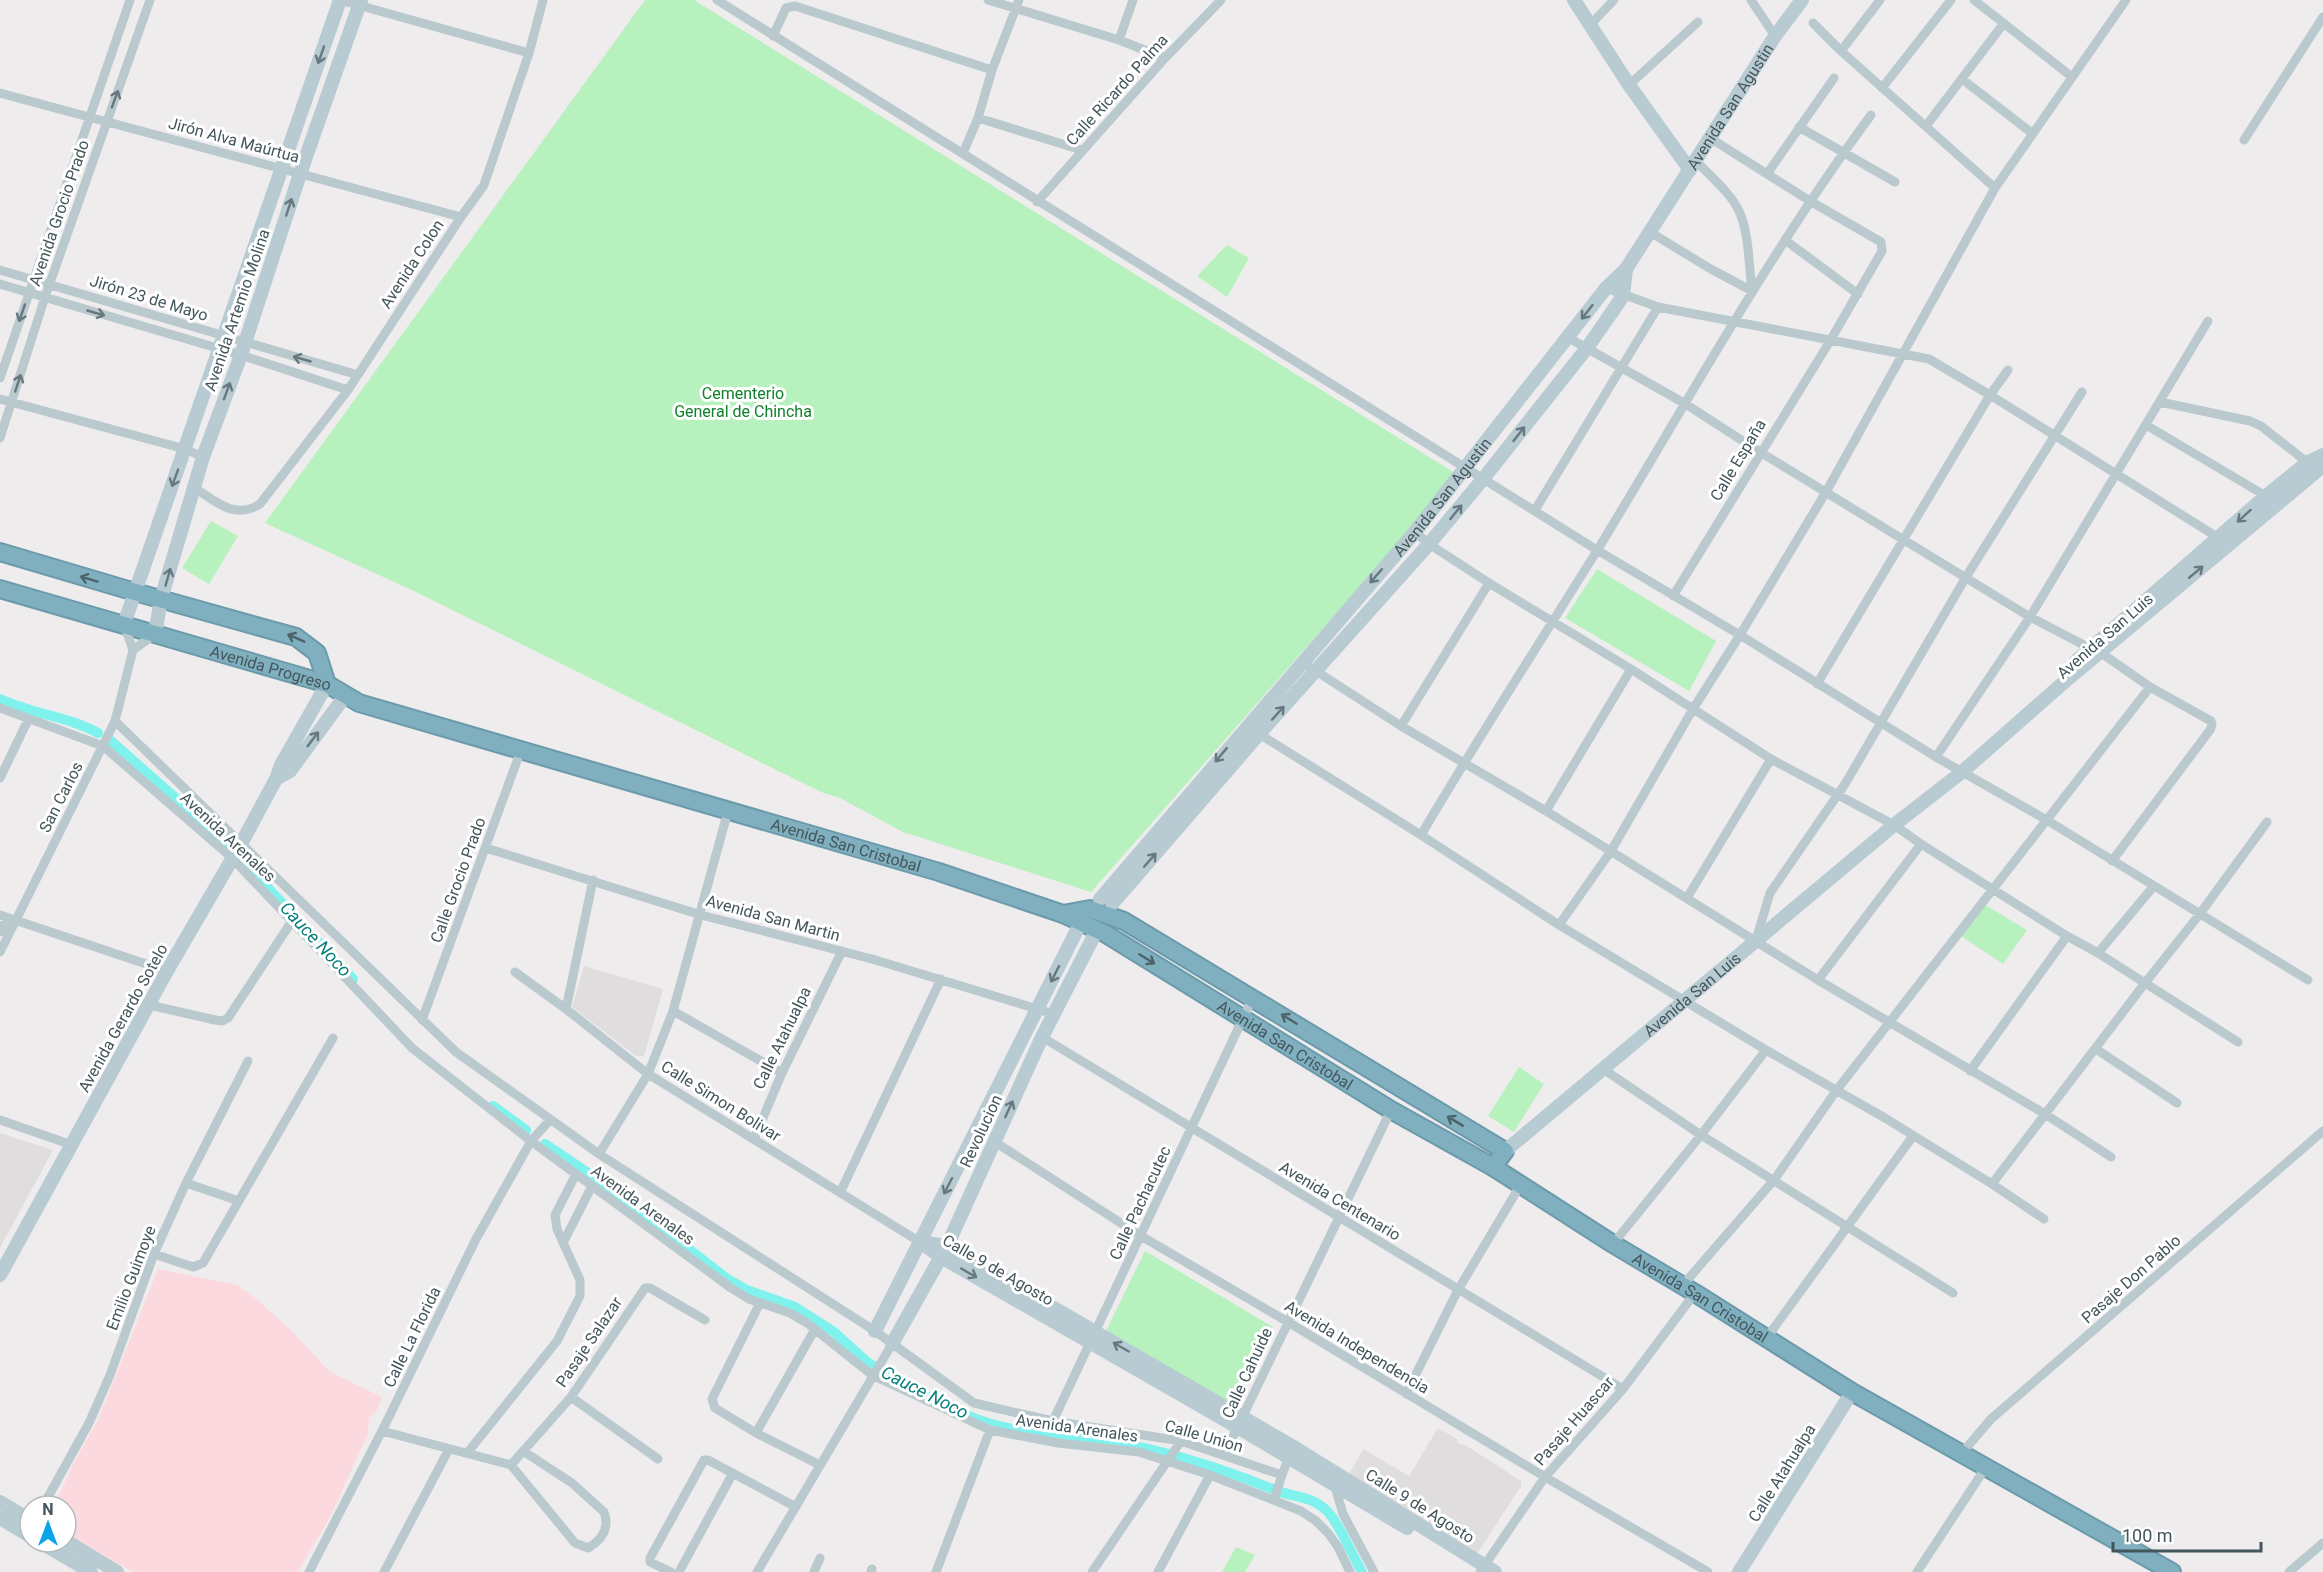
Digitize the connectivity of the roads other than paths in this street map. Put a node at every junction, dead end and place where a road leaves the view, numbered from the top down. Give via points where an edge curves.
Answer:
1 (130, 0) edge
2 (150, 0) edge
3 (340, 0) edge
4 (543, 0) edge
5 (717, 0) edge
6 (988, 0) edge
7 (1133, 0) edge
8 (1221, 0) edge
9 (1574, 0) edge
10 (1614, 0) edge
11 (1751, 0) edge
12 (1802, 0) edge
13 (1880, 0) edge
14 (1951, 0) edge
15 (1974, 0) edge
16 (2126, 0) edge
17 (361, 3) edge
18 (1018, 4) edge
19 (2323, 17) edge
20 (1698, 22) dead end
21 (1813, 23) dead end
22 (2004, 23) junction
23 (1590, 24) junction
24 (773, 36) junction
25 (1775, 36) junction
26 (1119, 40) junction
27 (1841, 51) junction
28 (529, 53) junction
29 (1165, 58) junction
30 (992, 70) junction
31 (2072, 77) junction
32 (1834, 78) dead end
33 (1962, 79) junction
34 (1629, 85) junction
35 (1882, 88) junction
36 (0, 93) edge
37 (1871, 115) dead end
38 (91, 117) junction
39 (978, 118) junction
40 (107, 121) junction
41 (1926, 126) junction
42 (1799, 128) junction
43 (2033, 134) junction
44 (1710, 138) junction
45 (2244, 140) dead end
46 (1082, 150) junction
47 (963, 153) junction
48 (1843, 153) junction
49 (1693, 165) junction
50 (283, 169) junction
51 (300, 174) junction
52 (1767, 174) junction
53 (1895, 182) dead end
54 (1995, 188) junction
55 (1810, 201) junction
56 (1037, 202) junction
57 (461, 217) junction
58 (1650, 232) junction
59 (1785, 240) junction
60 (1626, 269) junction
61 (0, 270) edge
62 (34, 279) junction
63 (0, 284) edge
64 (50, 284) junction
65 (1606, 288) junction
66 (1752, 291) junction
67 (29, 292) junction
68 (1858, 294) junction
69 (1623, 296) junction
70 (45, 297) junction
71 (1658, 307) junction
72 (1733, 321) junction
73 (2208, 321) dead end
74 (1567, 337) junction
75 (1830, 341) junction
76 (222, 343) junction
77 (1587, 348) junction
78 (243, 349) junction
79 (1904, 354) junction
80 (1622, 367) junction
81 (2007, 370) dead end
82 (358, 375) junction
83 (0, 378) edge
84 (348, 390) junction
85 (2082, 392) dead end
86 (1989, 395) junction
87 (0, 399) edge
88 (12, 402) junction
89 (2160, 402) junction
90 (1684, 403) junction
91 (2146, 425) junction
92 (2053, 436) junction
93 (0, 438) edge
94 (186, 449) junction
95 (1760, 452) junction
96 (2323, 455) edge
97 (203, 457) junction
98 (2316, 466) edge
99 (1465, 468) junction
100 (2114, 475) junction
101 (1483, 479) junction
102 (195, 488) junction
103 (1826, 492) junction
104 (2266, 496) junction
105 (1535, 510) junction
106 (1415, 532) junction
107 (1904, 540) junction
108 (2224, 542) junction
109 (1429, 544) junction
110 (1597, 550) junction
111 (0, 552) edge
112 (1966, 577) junction
113 (1490, 583) junction
114 (0, 589) edge
115 (135, 592) junction
116 (1673, 596) junction
117 (161, 599) junction
118 (2030, 617) junction
119 (1551, 621) junction
120 (124, 624) junction
121 (155, 634) junction
122 (1740, 635) junction
123 (133, 650) junction
124 (2095, 650) junction
125 (1302, 662) junction
126 (1631, 669) junction
127 (1316, 671) junction
128 (327, 684) junction
129 (1817, 684) junction
130 (2150, 687) junction
131 (345, 696) junction
132 (0, 708) edge
133 (1693, 709) junction
134 (28, 720) junction
135 (115, 721) junction
136 (1879, 722) junction
137 (1246, 726) junction
138 (1401, 726) junction
139 (1259, 734) junction
140 (104, 746) junction
141 (520, 750) junction
142 (1936, 757) junction
143 (1771, 759) junction
144 (1463, 763) junction
145 (1959, 770) junction
146 (0, 778) edge
147 (276, 778) junction
148 (1836, 795) junction
149 (728, 811) junction
150 (1546, 811) junction
151 (2045, 819) junction
152 (2266, 822) dead end
153 (1894, 825) junction
154 (1421, 835) junction
155 (242, 842) junction
156 (1921, 844) junction
157 (486, 848) junction
158 (1611, 852) junction
159 (231, 857) junction
160 (2112, 861) junction
161 (593, 880) junction
162 (2153, 887) junction
163 (1994, 889) junction
164 (1687, 898) junction
165 (1098, 910) junction
166 (701, 915) junction
167 (2199, 915) junction
168 (8, 918) edge
169 (292, 921) junction
170 (1559, 925) junction
171 (1097, 930) junction
172 (0, 932) edge
173 (2067, 936) junction
174 (1755, 942) junction
175 (842, 951) junction
176 (0, 952) edge
177 (2098, 953) junction
178 (167, 971) junction
179 (515, 972) dead end
180 (940, 979) junction
181 (1818, 980) junction
182 (2308, 980) dead end
183 (2145, 983) junction
184 (1253, 997) junction
185 (1686, 1000) junction
186 (148, 1005) junction
187 (1038, 1008) junction
188 (566, 1009) junction
189 (674, 1011) junction
190 (1054, 1014) junction
191 (1243, 1019) junction
192 (422, 1020) junction
193 (1889, 1022) junction
194 (1042, 1037) junction
195 (333, 1038) dead end
196 (2238, 1042) dead end
197 (2096, 1049) junction
198 (1766, 1050) junction
199 (248, 1061) dead end
200 (1603, 1069) junction
201 (1372, 1070) junction
202 (1970, 1071) junction
203 (782, 1073) junction
204 (648, 1074) junction
205 (1361, 1091) junction
206 (1836, 1091) junction
207 (2176, 1103) dead end
208 (1391, 1110) junction
209 (2045, 1114) junction
210 (0, 1120) edge
211 (550, 1120) junction
212 (1192, 1128) junction
213 (2323, 1131) edge
214 (1701, 1135) junction
215 (1913, 1136) junction
216 (754, 1139) junction
217 (531, 1141) junction
218 (994, 1142) junction
219 (72, 1146) junction
220 (1505, 1151) junction
221 (599, 1154) junction
222 (2111, 1157) dead end
223 (1493, 1167) junction
224 (576, 1174) junction
225 (1774, 1180) junction
226 (186, 1184) junction
227 (1521, 1184) junction
228 (1992, 1184) junction
229 (592, 1186) junction
230 (840, 1193) junction
231 (239, 1201) junction
232 (1339, 1218) junction
233 (2044, 1219) dead end
234 (1848, 1227) junction
235 (1141, 1236) junction
236 (920, 1242) junction
237 (564, 1243) junction
238 (1613, 1244) junction
239 (944, 1252) junction
240 (154, 1254) junction
241 (0, 1275) edge
242 (1458, 1290) junction
243 (1689, 1290) junction
244 (1953, 1293) dead end
245 (760, 1303) junction
246 (705, 1320) dead end
247 (1288, 1322) junction
248 (815, 1329) junction
249 (875, 1331) junction
250 (1093, 1337) junction
251 (1766, 1339) junction
252 (892, 1344) junction
253 (873, 1374) junction
254 (1623, 1389) junction
255 (1852, 1392) junction
256 (1406, 1395) junction
257 (571, 1397) junction
258 (1053, 1421) junction
259 (1241, 1423) junction
260 (990, 1430) junction
261 (382, 1431) junction
262 (756, 1433) junction
263 (1181, 1441) junction
264 (449, 1449) junction
265 (523, 1451) junction
266 (468, 1452) junction
267 (1290, 1452) junction
268 (1962, 1453) junction
269 (1224, 1455) junction
270 (1171, 1457) junction
271 (658, 1459) dead end
272 (511, 1465) junction
273 (820, 1465) junction
274 (1986, 1467) junction
275 (1330, 1469) junction
276 (733, 1473) junction
277 (1210, 1475) junction
278 (1545, 1477) junction
279 (1281, 1478) junction
280 (1334, 1483) junction
281 (49, 1494) edge
282 (1275, 1497) junction
283 (0, 1502) edge
284 (796, 1507) junction
285 (18, 1513) edge
286 (0, 1518) edge
287 (18, 1527) edge
288 (2323, 1543) edge
289 (78, 1553) edge
290 (65, 1554) edge
291 (820, 1558) dead end
292 (94, 1568) edge
293 (1484, 1570) edge
294 (116, 1571) edge
295 (814, 1571) edge
296 (309, 1572) edge
297 (384, 1572) edge
298 (671, 1572) edge
299 (679, 1572) edge
300 (757, 1572) edge
301 (936, 1572) edge
302 (1092, 1572) edge
303 (1158, 1572) edge
304 (1350, 1572) edge
305 (1374, 1572) edge
306 (1708, 1572) edge
307 (1739, 1572) edge
308 (1917, 1572) edge
309 (2172, 1572) edge
310 (2289, 1572) edge

1 - 38 street, Avenida Grocio Prado
40 -> 2 street, Avenida Grocio Prado
3 - 17 street
3 -> 50 street, Avenida Artemio Molina
4 - 28 street, Avenida Colon
5 - 24 street
6 - 18 street
7 - 26 street
8 - 29 street, Calle Ricardo Palma
9 - 23 street
10 - 23 street
11 - 25 street
12 - 25 street, Avenida San Agustin
13 - 27 street
14 - 35 street
15 - 22 street
16 - 31 street
17 - 28 street
17 - 51 street, Avenida Artemio Molina
18 - 26 street
18 - 30 street
19 - 45 street
20 - 34 street
21 - 27 street
22 - 31 street
22 - 33 street
23 - 34 street
24 - 30 street via 786,8 795,6
24 - 47 street
25 - 44 street, Avenida San Agustin
26 - 29 street
27 - 35 street
28 - 57 street, Avenida Colon via 484,185
29 - 46 street, Calle Ricardo Palma
30 - 39 street
31 - 43 street
32 - 42 street
33 - 41 street
33 - 43 street
34 - 49 street
35 - 41 street
36 - 38 street, Jirón Alva Maúrtua
37 - 48 street
38 - 40 street, Jirón Alva Maúrtua
38 - 62 street, Avenida Grocio Prado
39 - 46 street
39 - 47 street
40 - 50 street, Jirón Alva Maúrtua
40 - 64 street, Avenida Grocio Prado
41 - 54 street
42 - 48 street
42 - 52 street
43 - 54 street
44 - 49 street, Avenida San Agustin
44 - 52 street
46 - 56 street, Calle Ricardo Palma
47 - 56 street
48 - 53 street
48 - 55 street
49 - 58 street, Avenida San Agustin
49 - 66 street via 1730,196 1739,210
50 - 51 street, Jirón Alva Maúrtua
50 - 76 street, Avenida Artemio Molina
51 - 57 street, Jirón Alva Maúrtua
78 -> 51 street, Avenida Artemio Molina
52 - 55 street
54 - 79 street
55 - 59 street
55 - 68 street, Calle España via 1881,242 1882,252
56 - 99 street
57 - 82 street, Avenida Colon
58 - 60 street, Avenida San Agustin
58 - 66 street
59 - 66 street
59 - 68 street
60 - 65 street, Avenida San Agustin
60 - 69 street
61 - 62 street, Jirón 23 de Mayo
62 - 64 street, Jirón 23 de Mayo
62 - 67 street, Avenida Grocio Prado
63 - 67 street, Jirón 23 de Mayo
64 - 70 street, Avenida Grocio Prado
64 - 76 street, Jirón 23 de Mayo
65 - 69 street
65 -> 74 street, Avenida San Agustin
66 - 72 street
67 - 70 street, Jirón 23 de Mayo
67 -> 83 street, Avenida Grocio Prado
68 - 75 street, Calle España
69 - 71 street
69 - 77 street, Avenida San Agustin
70 -> 76 street, Jirón 23 de Mayo
88 -> 70 street, Avenida Grocio Prado
71 - 72 street
71 - 80 street
72 - 75 street
72 - 90 street
73 - 89 street
74 - 77 street
74 - 99 street, Avenida San Agustin
75 - 79 street
75 - 95 street, Calle España
76 - 78 street, Jirón 23 de Mayo
76 - 94 street, Avenida Artemio Molina
77 - 80 street
101 -> 77 street, Avenida San Agustin
82 -> 78 street, Jirón 23 de Mayo
78 - 84 street, Jirón 23 de Mayo
97 -> 78 street, Avenida Artemio Molina
79 - 86 street via 1929,359
79 - 103 street
80 - 90 street
80 - 105 street
81 - 86 street
82 - 84 street, Avenida Colon
84 - 102 street, Avenida Colon via 260,504 245,511 231,510
85 - 92 street
86 - 92 street
86 - 107 street
87 - 88 street
88 - 93 street, Avenida Grocio Prado
88 - 94 street
89 - 91 street
89 - 98 street via 2250,421
90 - 95 street
90 - 110 street
91 - 100 street
91 - 104 street
92 - 100 street
92 - 112 street
94 - 97 street
94 -> 115 street, Avenida Artemio Molina
95 - 103 street
95 - 116 street, Calle España
96 - 98 street, Avenida San Luis
97 - 102 street, Avenida Artemio Molina
98 - 104 street, Avenida San Luis
98 - 108 street, Avenida San Luis
99 - 101 street
99 - 106 street, Avenida San Agustin
100 - 108 street
100 - 118 street
101 - 105 street
109 -> 101 street, Avenida San Agustin
117 -> 102 street, Avenida Artemio Molina
103 - 107 street
103 - 122 street
104 -> 108 street, Avenida San Luis
105 - 110 street
106 - 109 street
106 -> 125 street, Avenida San Agustin
107 - 112 street
107 - 129 street
108 - 124 street, Avenida San Luis
109 - 113 street
109 - 127 street, Avenida San Agustin
110 - 116 street
110 - 119 street
115 -> 111 highway, Avenida Progreso
112 - 118 street
112 - 136 street
113 - 119 street
113 - 138 street
114 - 120 highway, Avenida Progreso
115 - 117 highway, Avenida Progreso
115 - 120 street, Avenida Artemio Molina
116 - 122 street
117 - 121 street, Avenida Artemio Molina
128 -> 117 highway, Avenida Progreso via 317,653 296,637
118 - 124 street
118 - 142 street
119 - 126 street
119 - 144 street
120 - 121 highway, Avenida Progreso
120 - 123 street
121 - 123 street
121 - 128 highway, Avenida Progreso
122 - 129 street
122 - 133 street
123 - 135 street, San Carlos
124 - 130 street
124 - 145 street, Avenida San Luis
125 - 127 street
125 - 137 street, Avenida San Agustin
126 - 133 street
126 - 150 street
127 - 138 street
139 -> 127 street, Avenida San Agustin
128 - 131 highway, Avenida San Cristobal
128 - 147 street, Avenida Gerardo Sotelo
129 - 136 street
130 - 151 street, Pasaje Huascar
130 - 160 street via 2212,725
131 - 141 highway, Avenida San Cristobal
147 -> 131 street, Avenida Gerardo Sotelo via 290,771
132 - 134 street, Avenida Arenales
133 - 143 street
133 - 158 street
134 - 140 street, Avenida Arenales
134 - 146 street
135 - 140 street, San Carlos
135 - 155 street, Avenida Arenales
136 - 142 street
136 - 148 street
137 - 139 street
137 -> 165 street, Avenida San Agustin
138 - 144 street
139 - 154 street
165 -> 139 street, Avenida San Agustin
140 - 159 street, Avenida Arenales
140 - 168 street, San Carlos
141 - 149 highway, Avenida San Cristobal
141 - 157 street, Calle Grocio Prado
142 - 145 street
143 - 148 street
143 - 164 street
144 - 150 street
144 - 154 street
145 - 151 street
145 - 153 street, Avenida San Luis via 1897,816
147 - 155 street, Avenida Gerardo Sotelo
148 - 153 street
148 - 174 street via 1770,893
149 - 165 highway, Avenida San Cristobal via 939,872 1063,914
149 - 166 street
150 - 158 street
151 - 160 street
151 - 163 street, Pasaje Huascar
152 - 167 street
153 - 156 street
153 - 174 street, Avenida San Luis
154 - 170 street
155 - 159 street, Avenida Gerardo Sotelo
155 - 192 street, Avenida Arenales
156 - 163 street
156 - 181 street
157 - 161 street, Avenida San Martin
157 - 192 street, Calle Grocio Prado
158 - 164 street
158 - 170 street
159 - 169 street, Avenida Arenales
159 - 178 street, Avenida Gerardo Sotelo
160 - 162 street
161 - 166 street, Avenida San Martin
161 - 188 street
162 - 167 street
162 - 177 street
163 - 173 street
163 - 193 street, Pasaje Huascar
164 - 174 street
165 - 171 highway, Avenida San Cristobal
165 - 184 highway via 1125,921
165 -> 187 street, Revolucion
166 - 175 street, Avenida San Martin
166 - 189 street
167 - 182 street
167 - 183 street
168 - 172 street, San Carlos
168 - 176 street, San Carlos
168 - 178 street
169 - 186 street via 228,1018 215,1020
169 - 217 street, Avenida Arenales via 412,1048
170 - 185 street
171 - 190 street, Revolucion
171 -> 191 highway, Avenida San Cristobal
173 - 177 street
173 - 202 street
174 - 181 street
174 - 185 street, Avenida San Luis
175 - 180 street, Avenida San Martin
175 - 203 street, Calle Atahualpa
177 - 183 street
178 - 186 street, Avenida Gerardo Sotelo
179 - 188 street, Calle Simon Bolivar
180 - 187 street, Avenida San Martin
180 - 230 street
181 - 193 street
183 - 196 street
183 - 197 street
184 - 191 street, Calle Pachacutec
201 -> 184 highway
185 - 198 street
185 - 200 street, Avenida San Luis
186 - 219 street, Avenida Gerardo Sotelo
187 - 190 street, Avenida San Martin
187 -> 236 street, Revolucion
188 - 204 street, Calle Simon Bolivar
189 - 203 street
189 - 204 street
190 - 194 street, Revolucion
191 - 205 highway, Avenida San Cristobal
191 - 212 street, Calle Pachacutec
192 - 211 street, Avenida Arenales via 456,1052
193 - 202 street
193 - 206 street, Pasaje Huascar
194 - 212 street, Avenida Centenario
218 -> 194 street, Revolucion
195 - 231 street
197 - 207 street
197 - 209 street
198 - 206 street
198 - 214 street
199 - 226 street, Emilio Guimoye
200 - 214 street
200 - 220 street, Avenida San Luis
201 - 205 highway
220 -> 201 highway
202 - 209 street
203 - 216 street, Calle Atahualpa
204 - 216 street, Calle Simon Bolivar
204 - 221 street
205 - 208 highway, Avenida San Cristobal
206 - 215 street
206 - 225 street, Pasaje Huascar
208 - 223 highway, Avenida San Cristobal
208 - 232 street, Calle Cahuide
209 - 222 street
209 - 228 street
210 - 219 street
211 - 217 street, Calle La Florida
211 - 221 street, Avenida Arenales
212 - 232 street, Avenida Centenario
212 - 235 street, Calle Pachacutec
213 - 268 street, Pasaje Don Pablo via 1991,1419
214 - 225 street
214 - 238 street
215 - 228 street
215 - 234 street
216 - 230 street, Calle Simon Bolivar
217 - 224 street, Avenida Arenales
217 - 261 street, Calle La Florida via 476,1239
218 - 235 street, Avenida Independencia
218 - 239 street, Revolucion
219 - 241 street, Avenida Gerardo Sotelo
220 - 223 highway, Avenida San Luis
221 - 249 street, Avenida Arenales
223 - 227 highway, Avenida San Cristobal
224 - 229 street, Avenida Arenales
224 - 237 street via 555,1215
225 - 234 street
225 - 243 street, Pasaje Huascar
226 - 231 street
226 - 240 street, Emilio Guimoye
227 - 238 highway, Avenida San Cristobal
227 - 242 street
228 - 233 street
229 - 237 street
229 - 245 street, Avenida Arenales via 730,1288
230 - 236 street, Calle Simon Bolivar
231 - 240 street via 198,1267
232 - 242 street, Avenida Centenario
232 - 247 street, Calle Cahuide
234 - 244 street
234 - 251 street
235 - 247 street, Avenida Independencia
235 - 250 street, Calle Pachacutec
236 - 239 street, Calle 9 de Agosto
236 - 249 street, Revolucion
237 - 266 street via 580,1280 580,1296 557,1341
238 - 243 highway, Avenida San Cristobal
239 - 250 street, Calle 9 de Agosto
239 - 252 street, Revolucion
240 - 281 street, Emilio Guimoye via 98,1404
242 - 254 street, Avenida Centenario
242 - 256 street
243 - 251 highway, Avenida San Cristobal
243 - 254 street, Pasaje Huascar
245 - 248 street, Avenida Arenales via 790,1313
245 - 262 street via 712,1399 715,1408
246 - 257 street, Pasaje Salazar via 645,1288
247 - 256 street, Avenida Independencia
247 - 259 street, Calle Cahuide
248 - 253 street, Avenida Arenales
248 - 262 street
249 - 252 street, Avenida Arenales
250 - 258 street, Calle Pachacutec
250 - 259 street, Calle 9 de Agosto
251 - 255 highway, Avenida San Cristobal
252 - 253 street
252 - 258 street, Calle Union via 974,1403
253 - 260 street, Avenida Arenales
253 - 273 street
254 - 278 street, Pasaje Huascar
255 - 268 highway, Avenida San Cristobal
255 - 307 street, Calle Atahualpa
256 - 278 street, Avenida Independencia
257 - 265 street, Pasaje Salazar
257 - 271 street
258 - 263 street, Calle Union
259 - 267 street, Calle 9 de Agosto
259 - 269 street, Calle Cahuide
260 - 270 street, Avenida Arenales
260 - 301 street
261 - 264 street
261 - 296 street, Calle La Florida
262 - 273 street
263 - 269 street, Calle Union
263 - 270 street
264 - 266 street
264 - 297 street
265 - 272 street, Pasaje Salazar
265 - 272 street via 573,1483 604,1512 606,1523 600,1539 588,1548 575,1543
266 - 272 street
267 - 275 street, Calle 9 de Agosto
267 - 279 street
267 - 280 street, Calle 9 de Agosto
268 - 274 highway, Avenida San Cristobal
269 - 279 street, Calle Union
270 - 277 street, Avenida Arenales
270 - 302 street
273 - 284 street
274 - 308 street
274 - 309 highway, Avenida San Cristobal
275 - 280 street
275 - 293 street, Calle 9 de Agosto
276 - 284 street
276 - 298 street via 708,1460 702,1462 650,1558 650,1562
276 - 299 street
277 - 282 street, Avenida Arenales
277 - 303 street
278 - 293 street, Pasaje Huascar
278 - 306 street, Avenida Independencia
279 - 282 street
280 - 293 street, Calle 9 de Agosto
280 - 305 street via 1343,1514
282 - 304 street, Avenida Arenales via 1316,1521 1338,1547
283 - 285 street
284 - 300 street
286 - 287 street
288 - 310 street
289 - 292 street
290 - 292 street
291 - 295 street
292 - 294 street

